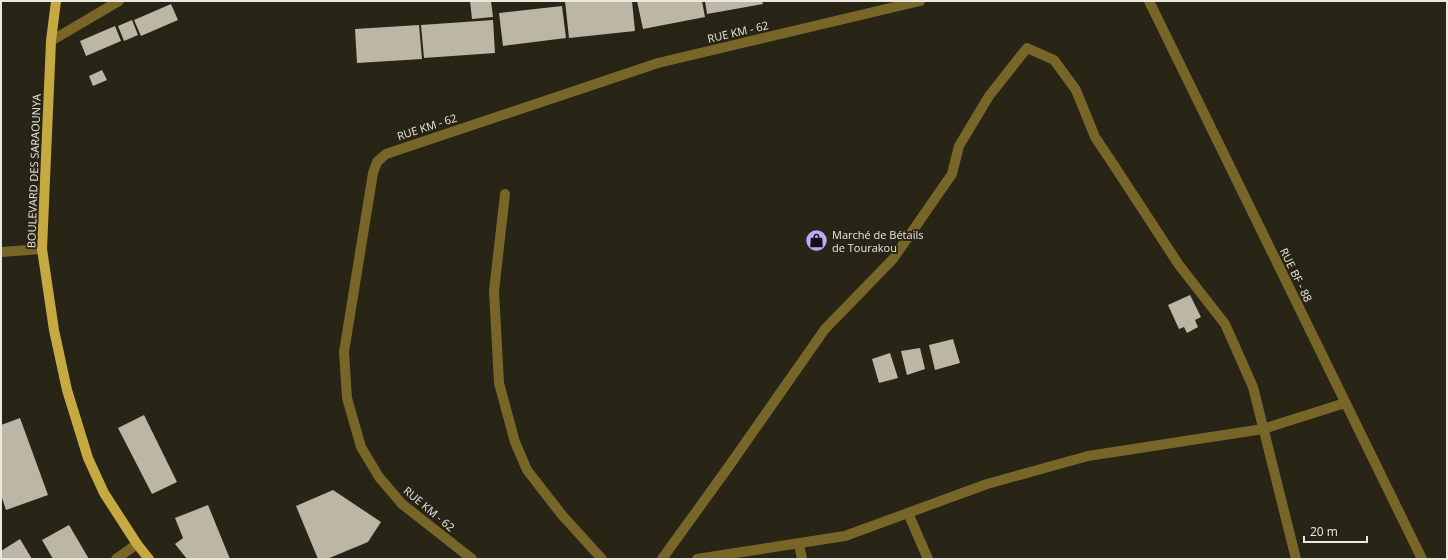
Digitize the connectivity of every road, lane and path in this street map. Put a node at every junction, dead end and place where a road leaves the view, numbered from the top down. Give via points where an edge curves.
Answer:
1 (56, 1) edge
2 (119, 1) edge
3 (920, 1) edge
4 (1149, 1) edge
5 (51, 42) junction
6 (505, 194) dead end
7 (42, 250) junction
8 (1, 252) edge
9 (1345, 403) junction
10 (1263, 429) junction
11 (908, 513) junction
12 (137, 544) junction
13 (799, 544) junction
14 (116, 559) edge
15 (149, 559) edge
16 (472, 559) edge
17 (602, 559) edge
18 (662, 559) edge
19 (697, 559) edge
20 (802, 559) edge
21 (928, 559) edge
22 (1296, 559) edge
23 (1422, 559) edge

1 - 5 main road, BOULEVARD DES SARAOUNYA
2 - 5 street
3 - 16 street, RUE KM - 62 via 658,63 386,154 377,162 373,173 344,352 347,398 361,447 379,477 402,504
4 - 9 street, RUE BF - 88
5 - 7 main road, BOULEVARD DES SARAOUNYA
6 - 17 street via 494,291 499,383 515,442 527,470 562,515
7 - 8 street
7 - 12 main road, BOULEVARD DES SARAOUNYA via 54,330 67,390 88,458 104,493
9 - 10 street
9 - 23 street, RUE BF - 88
10 - 11 street via 1088,456 987,484
10 - 18 street via 1254,387 1225,324 1179,265 1095,137 1076,90 1054,60 1027,48 989,96 958,146 952,174 893,259 826,329
10 - 22 street
11 - 13 street via 845,536
11 - 21 street
12 - 14 street
12 - 15 main road, BOULEVARD DES SARAOUNYA
13 - 19 street
13 - 20 street

